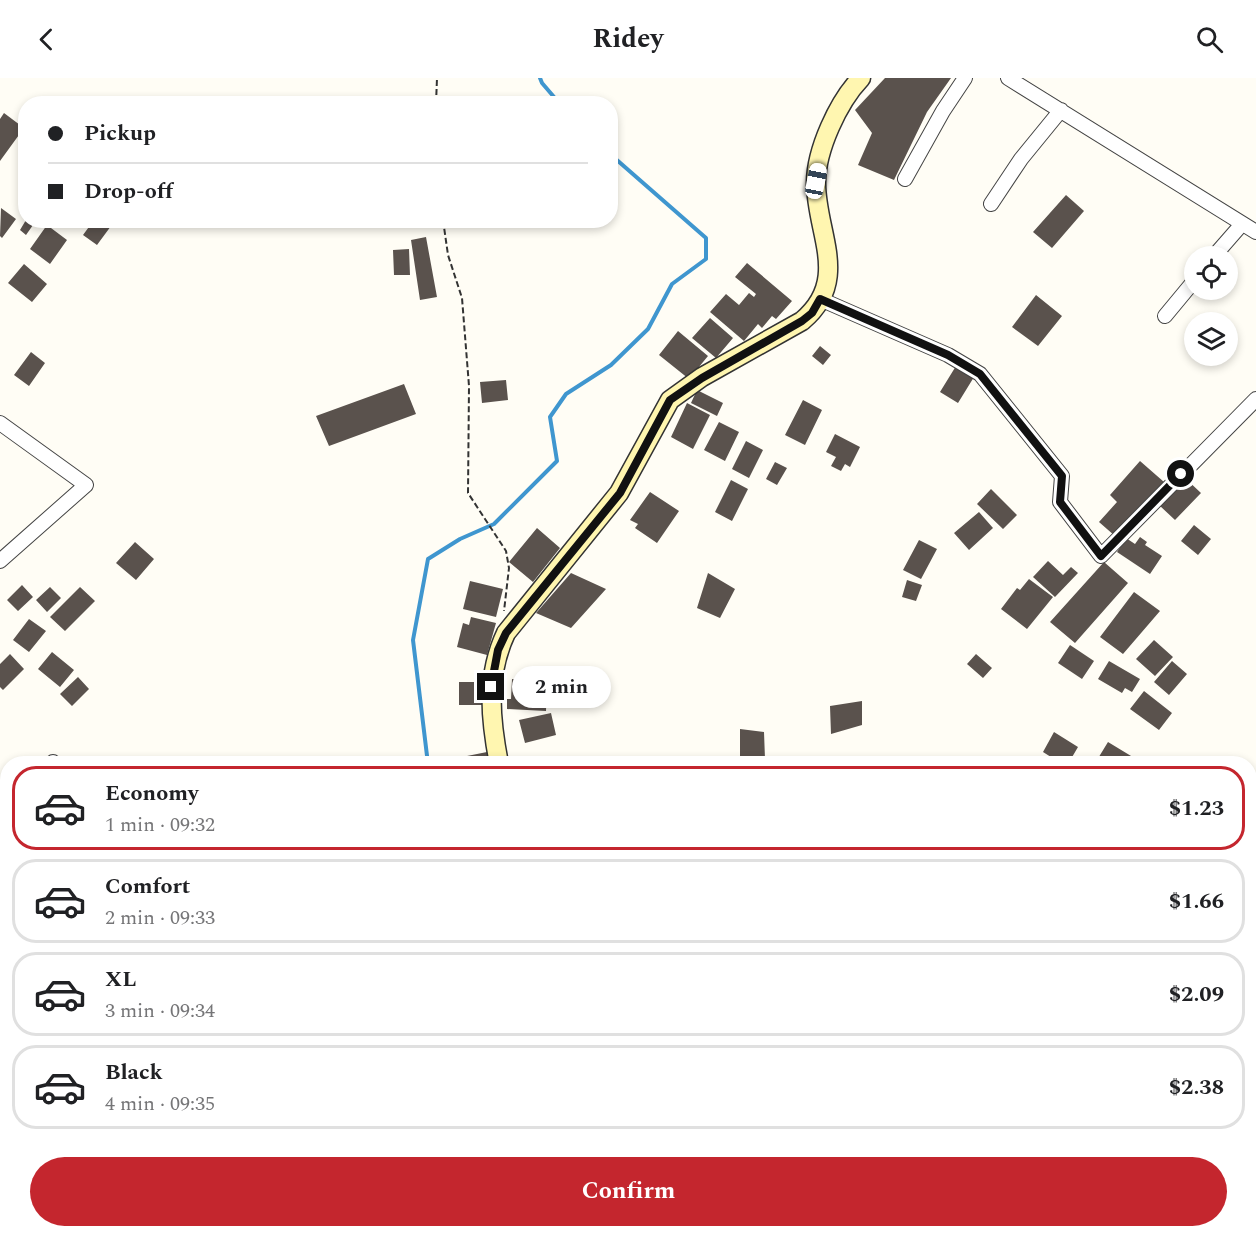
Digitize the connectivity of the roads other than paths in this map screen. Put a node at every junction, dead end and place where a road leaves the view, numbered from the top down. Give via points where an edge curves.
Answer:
1 (861, 78) edge
2 (965, 78) edge
3 (1008, 78) edge
4 (1061, 110) junction
5 (905, 179) dead end
6 (991, 204) dead end
7 (1242, 224) junction
8 (1256, 232) edge
9 (1223, 246) edge
10 (1184, 293) edge
11 (820, 299) junction
12 (1165, 316) dead end
13 (1256, 399) edge
14 (0, 423) edge
15 (0, 561) edge
16 (498, 756) edge

1 - 11 main road via 834,118 816,181 829,262 829,279
2 - 5 street
3 - 4 street
4 - 6 street
4 - 7 street
7 - 8 street
7 - 9 street
10 - 12 street
11 - 13 street via 948,355 980,374 1062,476 1060,502 1101,556
11 - 16 main road via 802,321 670,400 620,493 510,627 498,650 491,687
14 - 15 street via 86,485

